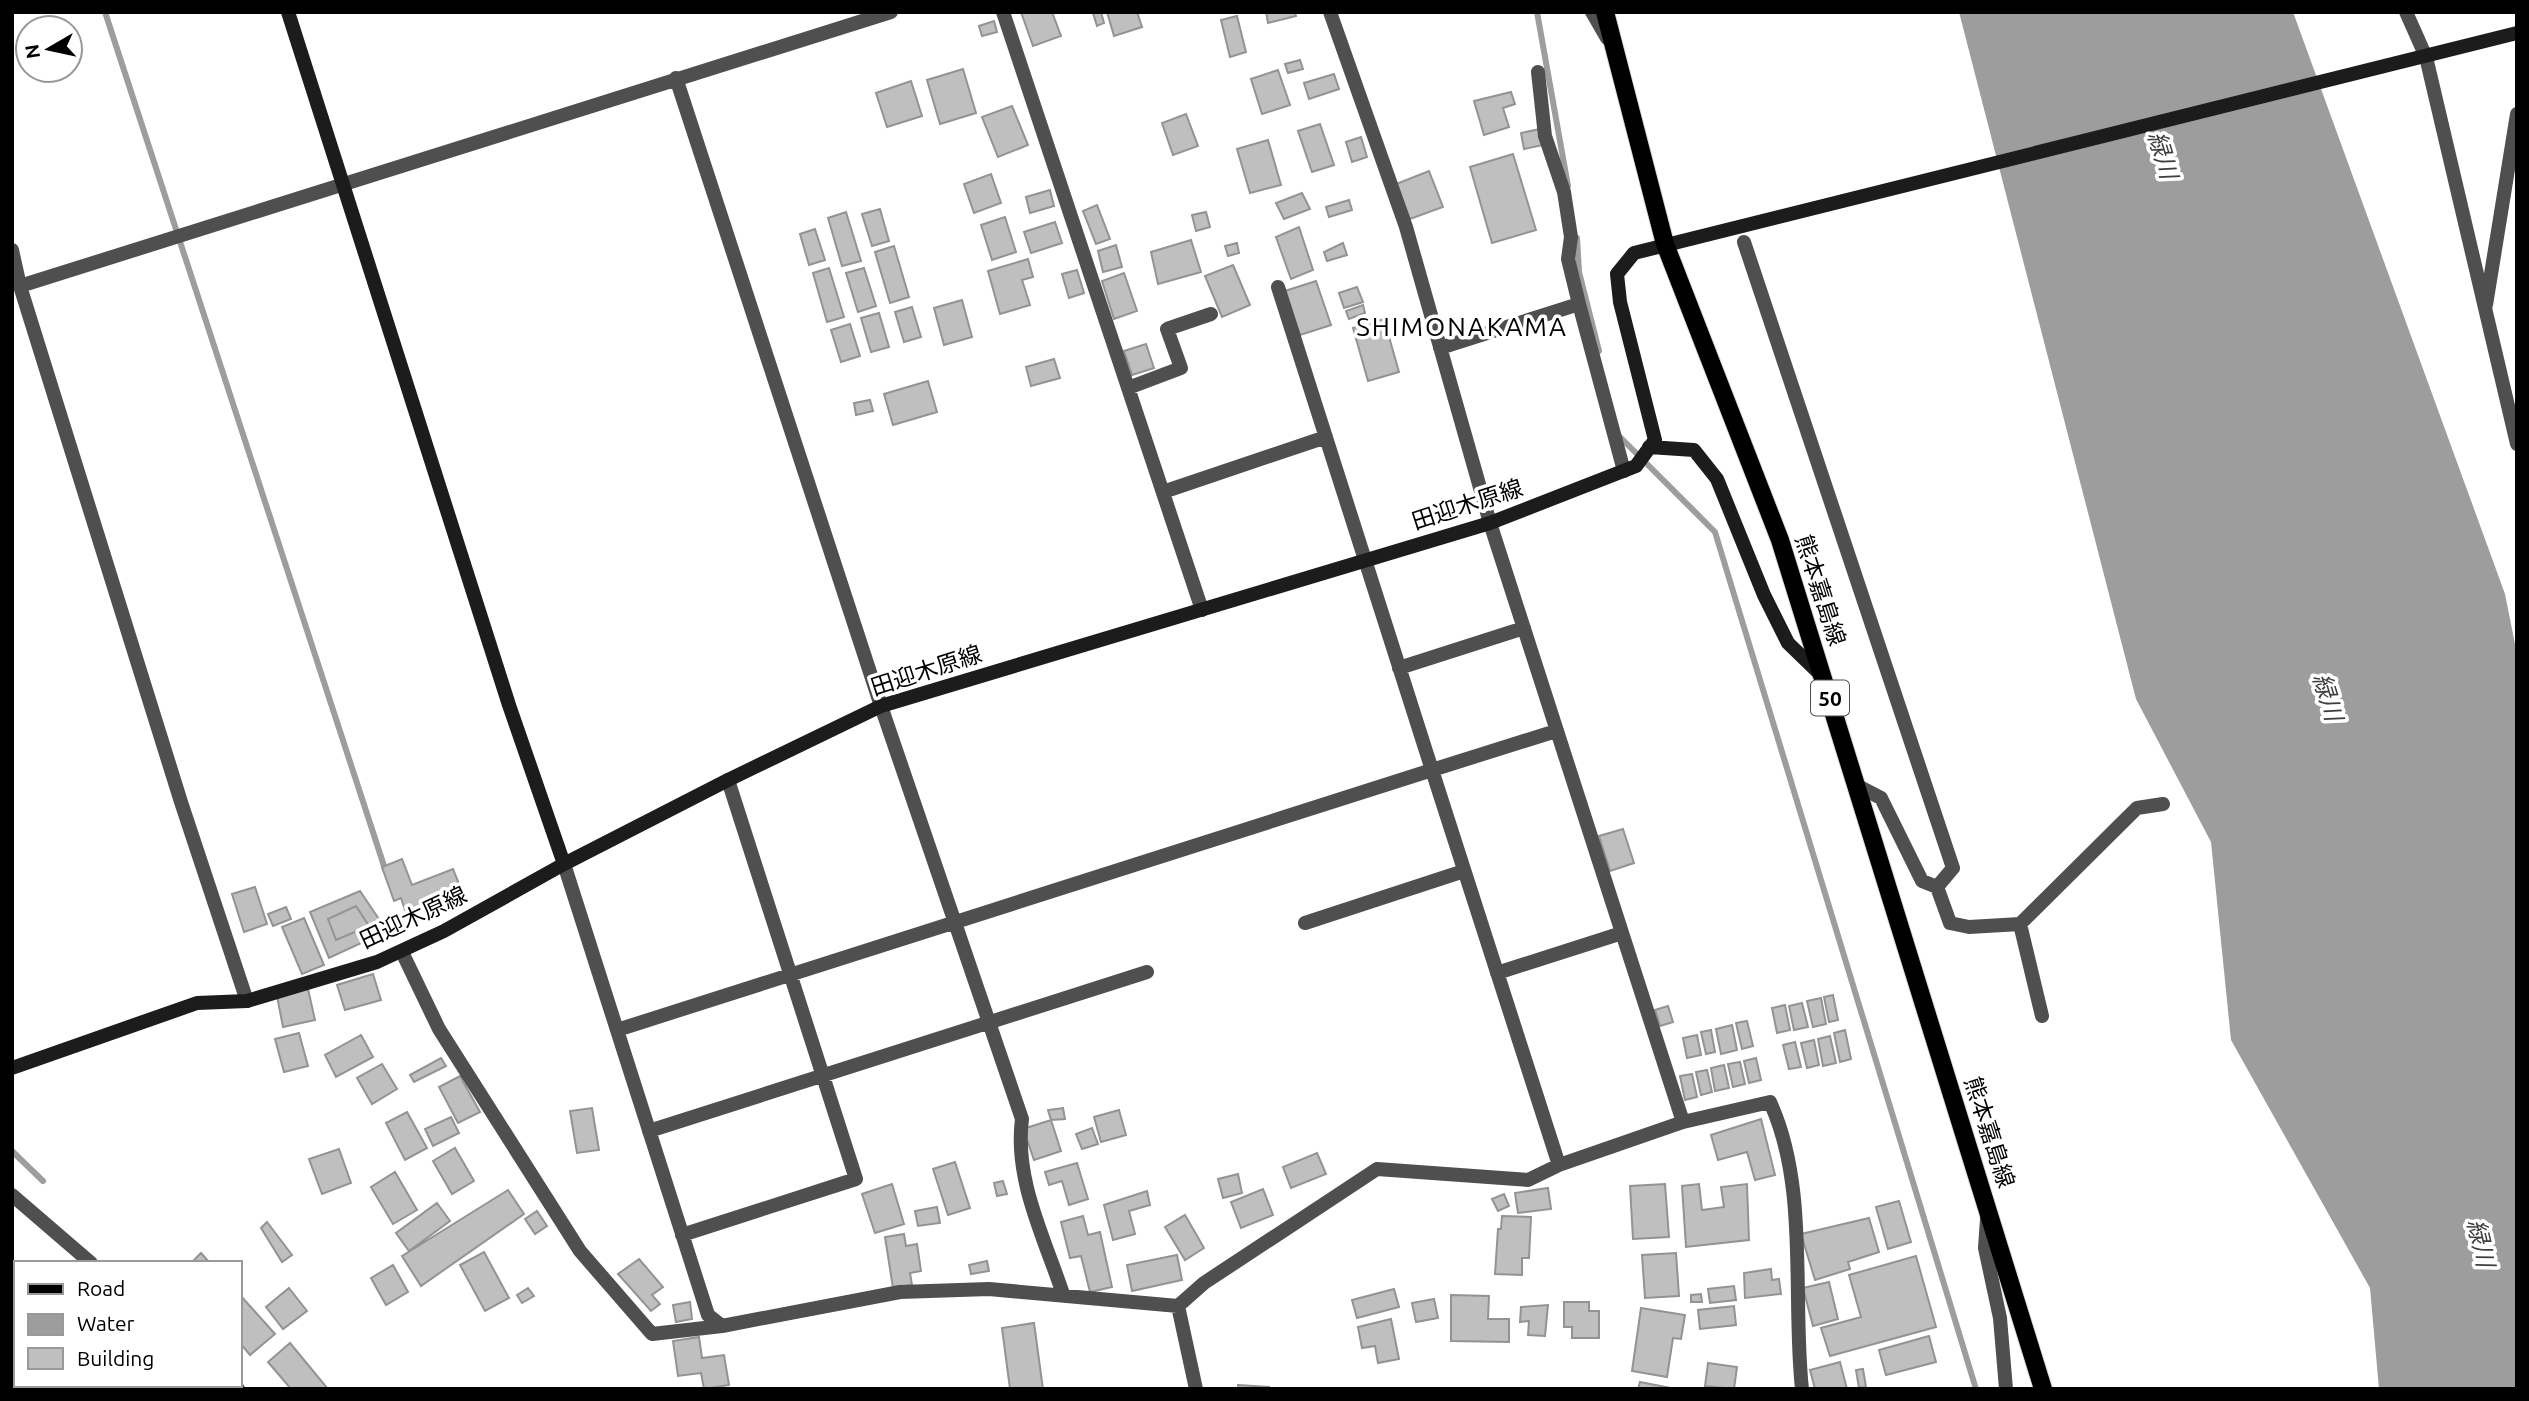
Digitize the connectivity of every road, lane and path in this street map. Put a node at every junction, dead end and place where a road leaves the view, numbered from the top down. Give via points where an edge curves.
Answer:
1 (288, 12) edge
2 (891, 12) edge
3 (1003, 12) edge
4 (1330, 12) edge
5 (1592, 12) edge
6 (1605, 12) edge
7 (2406, 12) edge
8 (2517, 33) edge
9 (1612, 47) junction
10 (2426, 57) junction
11 (1538, 72) dead end
12 (676, 78) junction
13 (2517, 114) edge
14 (341, 183) junction
15 (1744, 242) dead end
16 (1665, 244) junction
17 (12, 250) edge
18 (20, 286) junction
19 (1278, 287) dead end
20 (1579, 304) junction
21 (1210, 314) dead end
22 (2484, 314) junction
23 (1440, 348) junction
24 (1128, 388) junction
25 (1326, 437) junction
26 (2517, 444) edge
27 (1649, 447) junction
28 (1630, 469) junction
29 (1163, 492) junction
30 (1490, 523) junction
31 (1366, 561) junction
32 (1202, 610) junction
33 (1524, 628) junction
34 (1399, 668) junction
35 (1824, 678) junction
36 (881, 706) junction
37 (1556, 731) junction
38 (1432, 770) junction
39 (728, 780) junction
40 (1856, 785) junction
41 (2163, 804) dead end
42 (564, 864) junction
43 (1464, 871) junction
44 (1937, 887) junction
45 (955, 921) junction
46 (1305, 923) dead end
47 (2020, 924) junction
48 (1622, 933) junction
49 (402, 952) junction
50 (1147, 972) dead end
51 (790, 973) junction
52 (1497, 973) junction
53 (247, 1001) junction
54 (2042, 1016) dead end
55 (989, 1023) junction
56 (617, 1030) junction
57 (12, 1068) edge
58 (822, 1075) junction
59 (1683, 1122) junction
60 (649, 1131) junction
61 (1559, 1165) junction
62 (12, 1195) edge
63 (1988, 1207) junction
64 (682, 1235) junction
65 (89, 1261) edge
66 (1063, 1294) junction
67 (1178, 1306) junction
68 (722, 1325) junction
69 (1196, 1389) edge
70 (1802, 1389) edge
71 (2006, 1389) edge
72 (2043, 1389) edge

1 - 14 main road
2 - 12 street
3 - 24 street
4 - 23 street via 1406,226
5 - 9 street
6 - 9 main road, 熊本嘉島線 / 50
7 - 10 street
8 - 10 main road
9 - 16 main road, 熊本嘉島線 / 50
10 - 16 main road
10 - 22 street
11 - 20 street via 1545,136 1564,192 1571,237 1568,259
12 - 14 street
12 - 36 street
13 - 22 street
14 - 18 street
14 - 42 main road
15 - 44 street via 1953,868
16 - 27 main road via 1634,253 1617,274 1654,440
16 - 35 main road, 熊本嘉島線 / 50 via 1780,540
17 - 18 street
18 - 53 street
19 - 25 street
20 - 23 street
20 - 28 street
21 - 24 street via 1167,329 1181,369
22 - 26 street
23 - 30 street
24 - 29 street
25 - 29 street
25 - 31 street
27 - 28 main road
27 - 35 main road via 1694,450 1717,478 1788,643
28 - 30 main road, 田迎木原線
29 - 32 street
30 - 31 main road, 田迎木原線
30 - 33 street
31 - 32 main road, 田迎木原線
31 - 34 street
32 - 36 main road, 田迎木原線
33 - 34 street
33 - 37 street
34 - 38 street
35 - 40 main road, 熊本嘉島線 / 50
36 - 39 main road, 田迎木原線
36 - 45 street
37 - 38 street
37 - 48 street
38 - 43 street
38 - 45 street
39 - 42 main road, 田迎木原線
39 - 51 street
40 - 44 street via 1881,798 1922,881
40 - 63 main road, 熊本嘉島線 / 50
41 - 47 street via 2137,808
42 - 49 main road, 田迎木原線
42 - 56 street
43 - 46 street
43 - 52 street
44 - 47 street via 1950,923 1969,927
45 - 51 street
45 - 55 street
47 - 54 street
48 - 52 street
48 - 59 street
49 - 53 main road, 田迎木原線
49 - 68 street via 439,1029 580,1251 628,1308 652,1334
50 - 55 street
51 - 56 street
51 - 58 street
52 - 61 street
53 - 57 main road, 田迎木原線 via 197,1003
55 - 58 street
55 - 66 street via 1022,1119 1022,1172
56 - 60 street
58 - 60 street
58 - 64 street via 856,1179
59 - 61 street
59 - 70 street via 1770,1102 1790,1178
60 - 64 street
61 - 67 street via 1528,1180 1377,1169 1204,1283
62 - 65 street
63 - 71 street via 1985,1248 2000,1318
63 - 72 main road, 熊本嘉島線 / 50
64 - 68 street via 708,1315
66 - 67 street
66 - 68 street via 989,1289 900,1292
67 - 69 street

